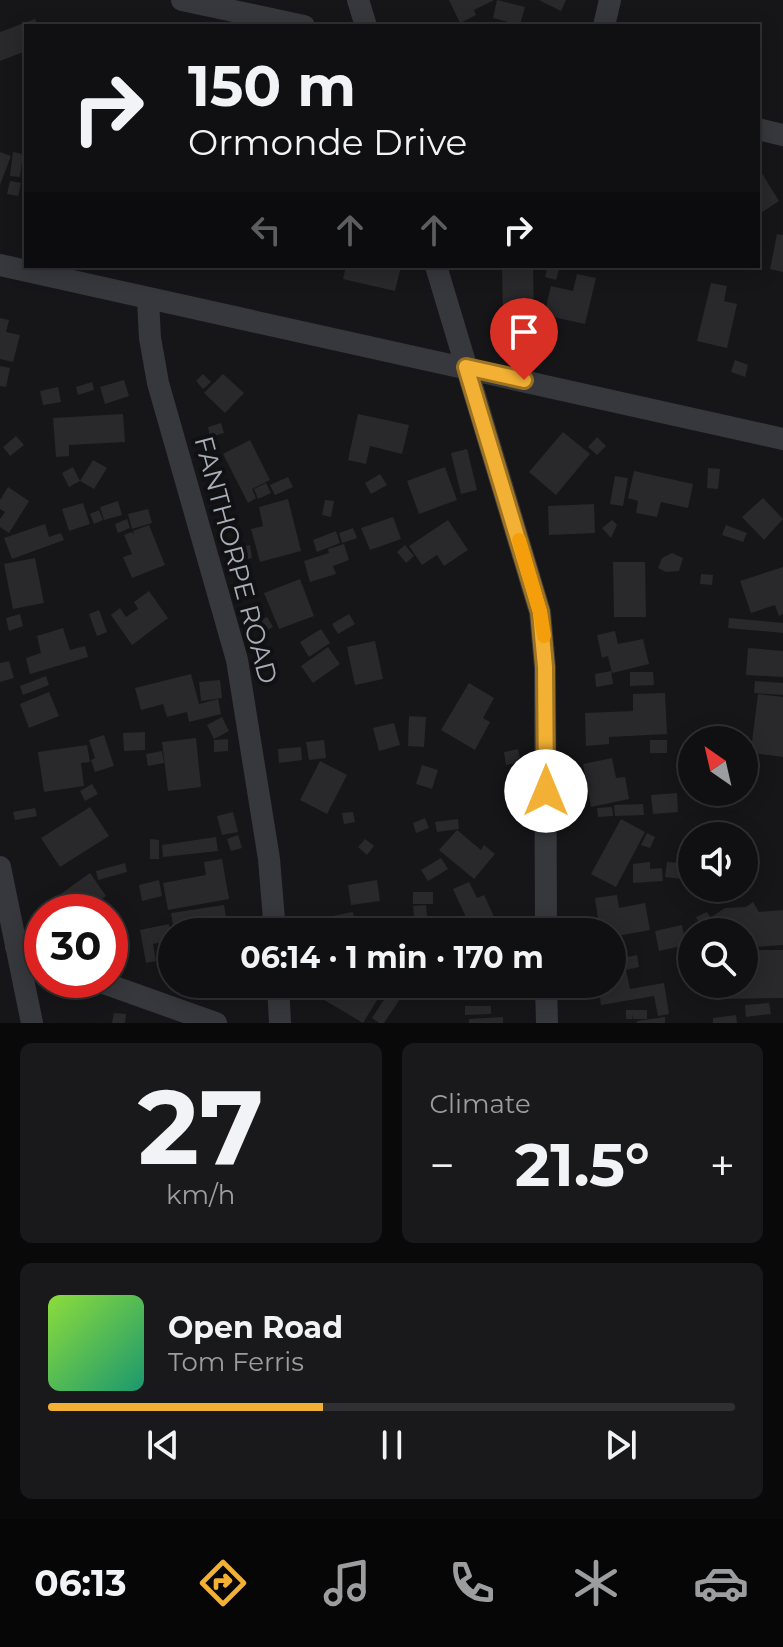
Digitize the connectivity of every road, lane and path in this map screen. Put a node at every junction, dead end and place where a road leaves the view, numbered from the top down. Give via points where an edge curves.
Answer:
1 (182, 0) edge
2 (358, 0) edge
3 (610, 0) edge
4 (295, 24) edge
5 (365, 24) edge
6 (604, 24) edge
7 (760, 129) edge
8 (783, 135) edge
9 (0, 265) edge
10 (437, 268) edge
11 (148, 300) junction
12 (466, 367) junction
13 (783, 439) edge
14 (0, 867) edge
15 (274, 918) edge
16 (546, 918) edge
17 (16, 947) junction
18 (24, 951) edge
19 (128, 992) edge
20 (279, 998) edge
21 (546, 998) edge
22 (32, 1023) edge
23 (216, 1023) edge
24 (280, 1023) edge
25 (547, 1023) edge

1 - 4 street
2 - 5 street
3 - 6 street
7 - 8 street
9 - 11 street
10 - 12 street
11 - 12 street
11 - 15 street, FANTHORPE ROAD via 158,383 237,660
12 - 13 street
12 - 16 street via 542,624
14 - 17 street
17 - 18 street
17 - 22 street
19 - 23 street
20 - 24 street
21 - 25 street

